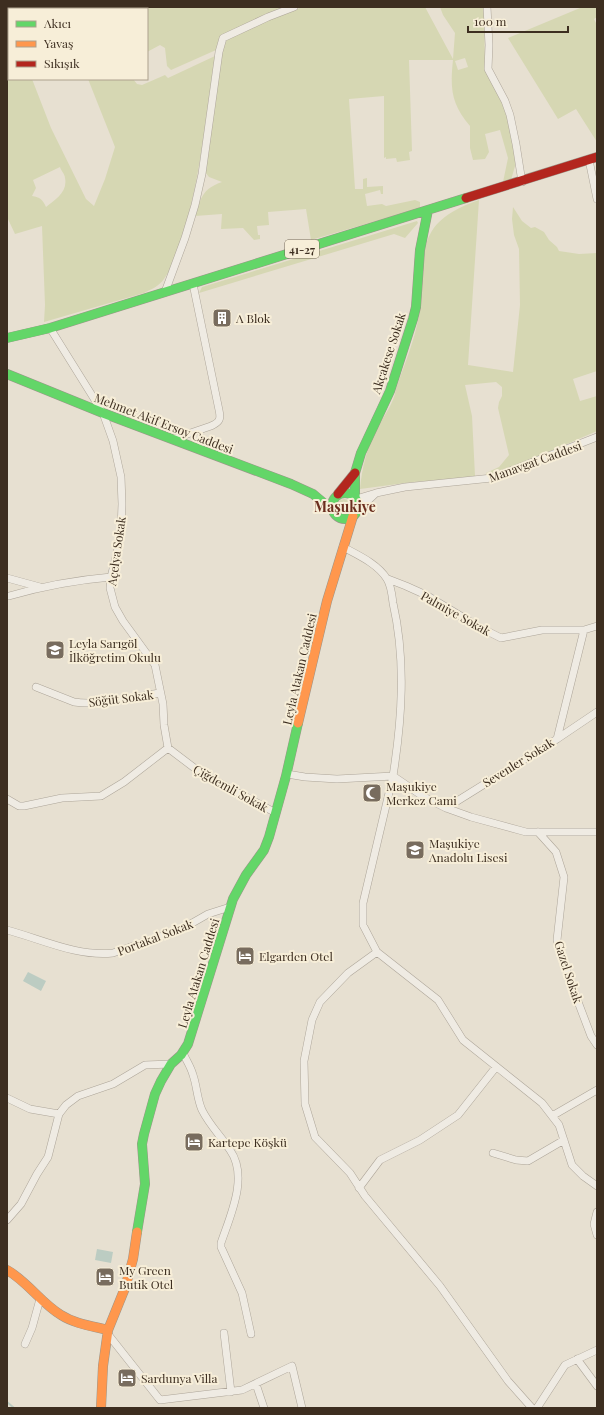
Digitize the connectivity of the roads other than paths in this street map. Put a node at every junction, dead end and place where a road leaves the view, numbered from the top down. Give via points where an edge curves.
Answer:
1 (294, 7) edge
2 (487, 7) edge
3 (593, 159) edge
4 (522, 182) junction
5 (597, 199) edge
6 (428, 210) junction
7 (192, 284) junction
8 (165, 292) junction
9 (50, 328) junction
10 (7, 338) edge
11 (7, 374) edge
12 (103, 413) junction
13 (597, 437) edge
14 (173, 439) junction
15 (355, 474) junction
16 (376, 493) junction
17 (313, 494) junction
18 (336, 496) junction
19 (356, 498) junction
20 (332, 510) junction
21 (355, 513) junction
22 (340, 518) junction
23 (343, 547) junction
24 (111, 577) junction
25 (7, 578) edge
26 (388, 579) junction
27 (40, 587) junction
28 (9, 596) dead end
29 (597, 626) edge
30 (584, 630) junction
31 (36, 687) dead end
32 (160, 693) junction
33 (597, 712) edge
34 (557, 739) junction
35 (168, 748) junction
36 (287, 774) junction
37 (393, 776) junction
38 (7, 800) edge
39 (446, 808) junction
40 (276, 813) junction
41 (538, 832) junction
42 (597, 832) edge
43 (230, 907) junction
44 (7, 930) edge
45 (377, 952) junction
46 (597, 1045) edge
47 (183, 1053) junction
48 (171, 1064) junction
49 (496, 1067) junction
50 (597, 1090) edge
51 (7, 1098) edge
52 (59, 1114) junction
53 (552, 1116) junction
54 (564, 1140) junction
55 (493, 1153) dead end
56 (597, 1186) edge
57 (359, 1188) junction
58 (597, 1212) edge
59 (7, 1220) edge
60 (597, 1235) edge
61 (7, 1270) edge
62 (40, 1299) junction
63 (108, 1332) junction
64 (224, 1333) dead end
65 (251, 1334) dead end
66 (25, 1344) dead end
67 (597, 1350) edge
68 (577, 1359) junction
69 (256, 1384) junction
70 (597, 1386) edge
71 (231, 1392) junction
72 (160, 1400) junction
73 (101, 1408) edge
74 (157, 1408) edge
75 (264, 1408) edge
76 (302, 1408) edge
77 (532, 1408) edge
78 (537, 1408) edge

1 - 8 street via 223,38 195,205
2 - 4 street via 488,69 510,115
3 - 4 main road, 41-27
3 - 5 street
4 - 6 main road, 41-27
6 - 7 main road, 41-27
6 - 15 main road, Akçakese Sokak via 420,250 416,307 411,328 390,391 366,442
7 - 8 main road, 41-27
7 - 14 street via 220,410 220,420 212,426
8 - 9 main road, 41-27
9 - 10 main road, 41-27
9 - 12 street, Açelya Sokak
11 - 12 main road, Mehmet Akif Ersoy Caddesi
12 - 14 main road, Mehmet Akif Ersoy Caddesi
12 - 24 street, Açelya Sokak via 118,458 122,491 121,530
13 - 16 street, Manavgat Caddesi via 492,478 405,487
14 - 17 main road, Mehmet Akif Ersoy Caddesi
15 - 18 main road
15 - 19 main road
16 - 19 street, Manavgat Caddesi
16 - 21 street
17 - 18 main road
17 - 20 main road
18 - 19 main road via 347,492
18 - 20 main road via 332,501
19 - 21 main road via 358,506
20 - 22 main road
21 - 22 main road via 348,519
21 - 23 main road, Leyla Atakan Caddesi
22 - 23 main road
23 - 26 street via 372,564
23 - 36 main road, Leyla Atakan Caddesi via 327,601
24 - 27 street
24 - 32 street, Açelya Sokak via 110,588 115,607 155,665
25 - 27 street
26 - 30 street, Palmiye Sokak via 426,595 501,638 542,630
26 - 37 street via 401,662 401,706
27 - 28 street
29 - 30 street, Palmiye Sokak
30 - 34 street, Sevenler Sokak
31 - 32 street, Söğüt Sokak via 79,703 96,703
32 - 35 street, Açelya Sokak
33 - 34 street
34 - 39 street, Sevenler Sokak
35 - 38 street via 124,782 101,796 62,798 24,806
35 - 40 street, Çiğdemli Sokak via 201,773
36 - 37 street via 337,779
36 - 40 main road, Leyla Atakan Caddesi
37 - 39 street
37 - 45 street via 363,903 363,925
39 - 41 street via 526,832
40 - 43 main road, Leyla Atakan Caddesi via 266,846 246,874
41 - 42 street
41 - 46 street, Gazel Sokak via 556,852 564,877 557,940 569,978
43 - 44 street, Portakal Sokak via 208,914 180,930 113,953 83,951
43 - 47 main road, Leyla Atakan Caddesi via 192,1035
45 - 49 street via 438,1000 463,1040
45 - 57 street via 348,972 320,1002 312,1020 304,1061 305,1104 315,1137 350,1173
47 - 48 main road, Leyla Atakan Caddesi
47 - 65 street via 193,1075 201,1108 214,1130 234,1155 238,1184 221,1247 242,1292
48 - 52 street via 150,1064 140,1067 113,1084 78,1096
48 - 63 main road, Leyla Atakan Caddesi via 160,1081 144,1134 142,1144 145,1184 138,1228 125,1288
49 - 53 street via 542,1103
49 - 57 street via 458,1114 420,1140 380,1160
50 - 53 street
51 - 52 street via 30,1109
52 - 59 street via 48,1157 21,1204
53 - 54 street via 559,1125
54 - 55 street via 528,1161
54 - 56 street via 572,1165
57 - 77 street via 440,1286 508,1381
58 - 60 street via 594,1224
61 - 62 main road via 18,1277
62 - 63 main road via 66,1318
62 - 66 street
63 - 72 street
63 - 73 main road, Leyla Atakan Caddesi via 102,1366
64 - 71 street
67 - 68 street
68 - 70 street
68 - 78 street via 565,1365
69 - 71 street
69 - 75 street
69 - 76 street via 292,1366
71 - 72 street
72 - 74 street

